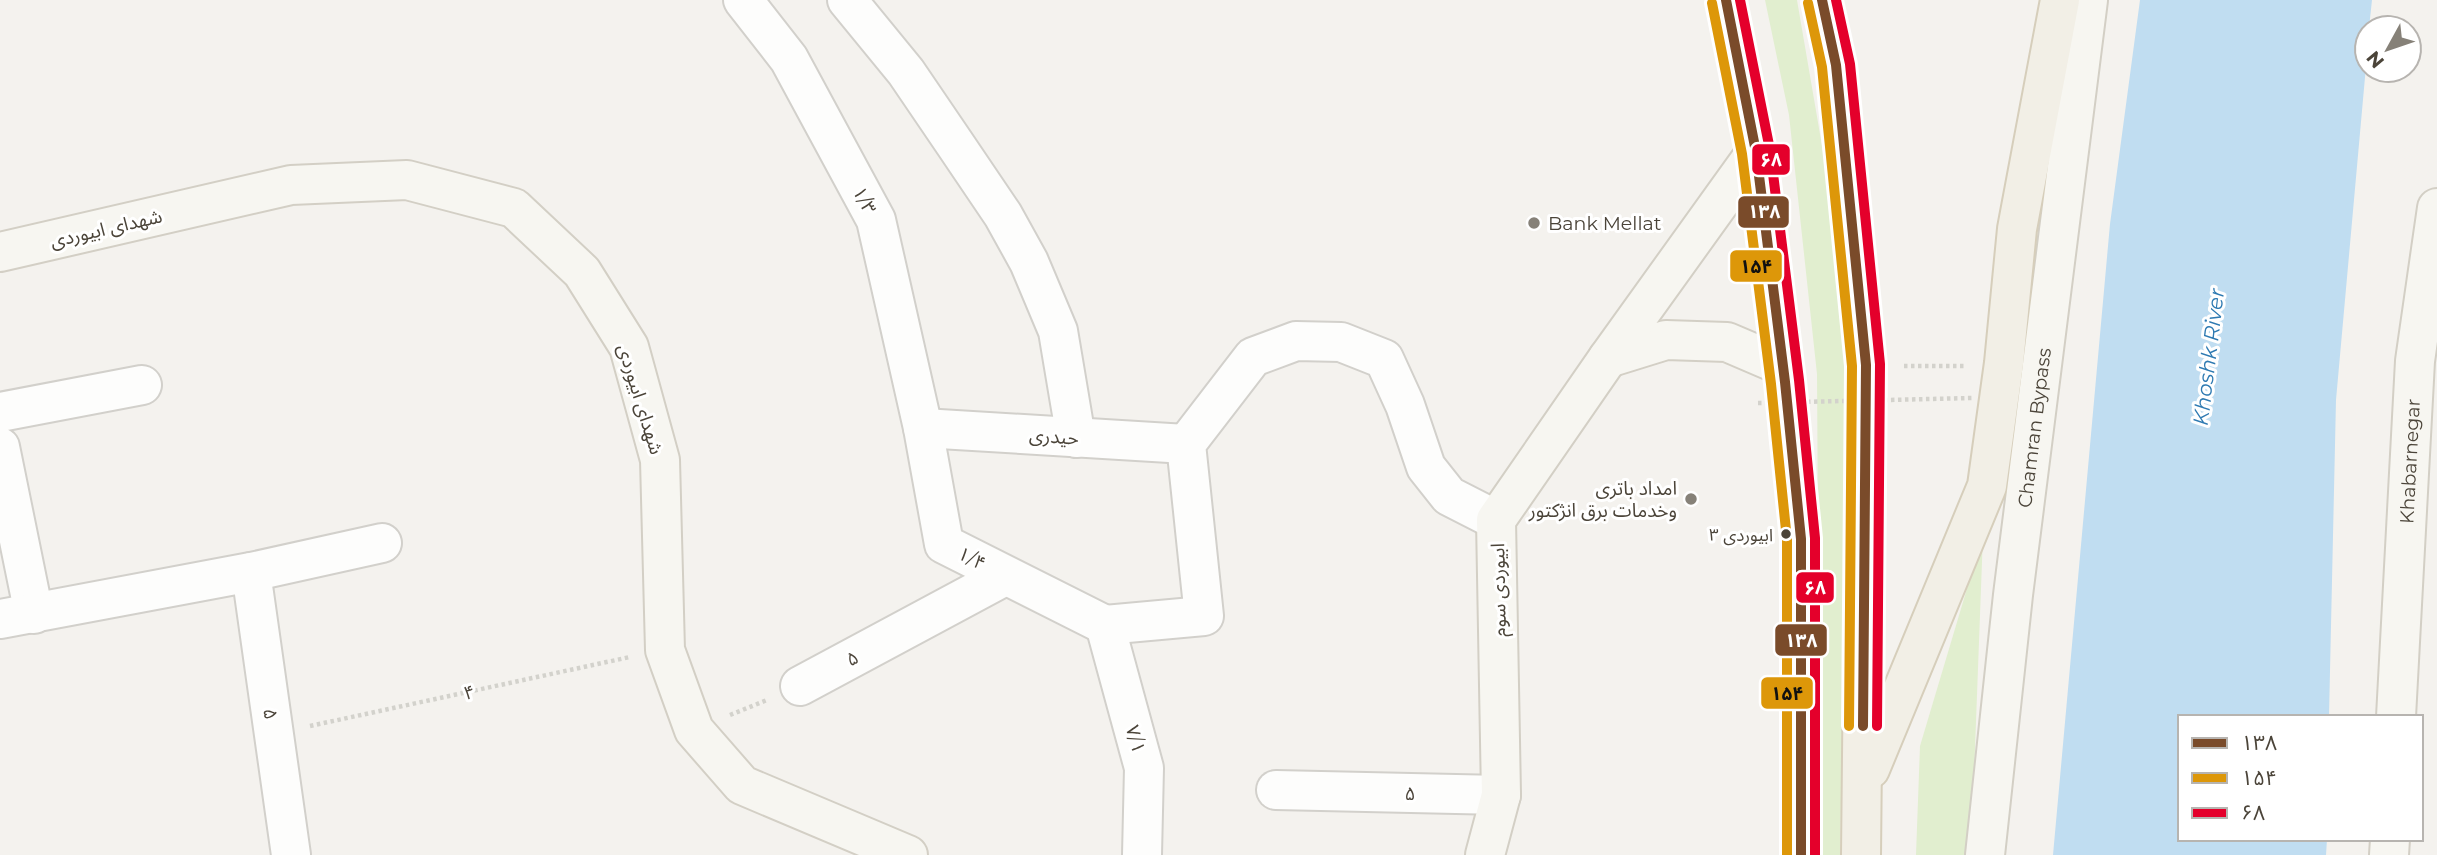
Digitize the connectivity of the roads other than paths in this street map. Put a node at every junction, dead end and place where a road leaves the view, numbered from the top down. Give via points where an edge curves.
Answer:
1 (743, 0) edge
2 (847, 0) edge
3 (1726, 0) edge
4 (1822, 0) edge
5 (2060, 0) edge
6 (2088, 0) edge
7 (1756, 152) junction
8 (2437, 208) edge
9 (0, 252) edge
10 (1608, 358) junction
11 (1783, 366) junction
12 (142, 384) dead end
13 (0, 412) edge
14 (923, 428) junction
15 (1076, 438) junction
16 (1186, 444) junction
17 (0, 447) edge
18 (1496, 520) junction
19 (382, 543) dead end
20 (251, 572) junction
21 (1005, 576) junction
22 (17, 617) edge
23 (1105, 625) junction
24 (800, 686) road end
25 (2396, 715) edge
26 (1862, 787) junction
27 (1276, 790) dead end
28 (1502, 795) junction
29 (291, 855) edge
30 (908, 855) edge
31 (1142, 855) edge
32 (1485, 855) edge
33 (1801, 855) edge
34 (1861, 855) edge
35 (1985, 855) edge

1 - 14 street, ۱/۳ via 789,59 876,220
2 - 15 street via 906,72 1003,215 1029,262 1058,331
3 - 7 main road
4 - 26 main road via 1836,65 1866,365
5 - 26 main road via 2017,229 1987,486
6 - 35 street, Chamran Bypass
7 - 10 street, ابیوردی سوم
7 - 11 main road
8 - 25 street, Khabarnegar via 2415,361
9 - 30 street, شهدای ابیوردی via 291,185 407,180 514,208 582,272 629,347 660,460 665,650 694,730 742,785
10 - 11 street via 1666,340 1727,342
10 - 18 street, ابیوردی سوم
11 - 33 main road via 1801,539
12 - 13 street
14 - 15 street, حیدری
14 - 21 street, ۱/۴ via 944,544
15 - 16 street, حیدری
16 - 18 street via 1253,357 1296,341 1341,342 1384,359 1426,467 1449,496
16 - 23 street via 1204,616
17 - 22 street
18 - 28 street, ابیوردی سوم
19 - 20 street
20 - 22 street
20 - 29 street, ۵
21 - 23 street, ۱/۴
21 - 24 street, ۵
23 - 31 street, ۷/۱ via 1144,768
26 - 34 main road
27 - 28 street, ۵
28 - 32 street, ابیوردی سوم

